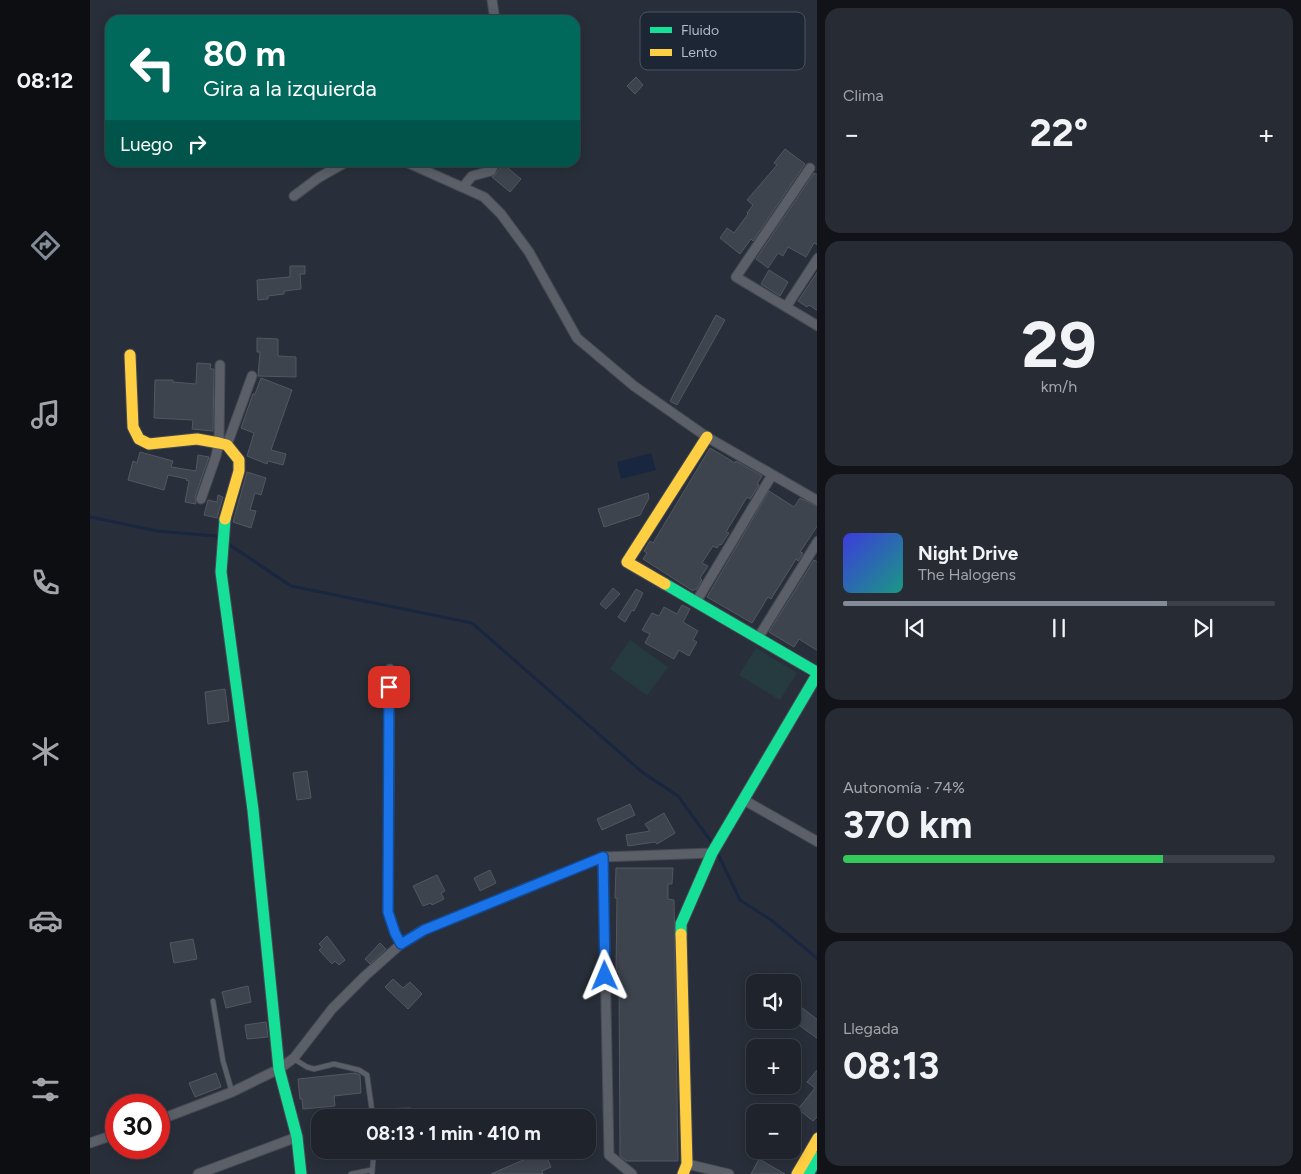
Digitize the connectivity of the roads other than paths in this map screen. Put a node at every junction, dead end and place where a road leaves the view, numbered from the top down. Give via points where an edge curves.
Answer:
1 (492, 0) edge
2 (494, 15) edge
3 (337, 167) edge
4 (417, 167) edge
5 (492, 167) edge
6 (810, 168) dead end
7 (463, 187) junction
8 (294, 196) dead end
9 (817, 258) edge
10 (786, 307) junction
11 (817, 326) edge
12 (130, 356) dead end
13 (220, 365) dead end
14 (252, 376) dead end
15 (707, 437) junction
16 (223, 444) junction
17 (772, 475) junction
18 (201, 500) dead end
19 (817, 501) edge
20 (817, 541) edge
21 (696, 602) junction
22 (758, 638) junction
23 (390, 669) dead end
24 (744, 800) junction
25 (817, 842) edge
26 (712, 853) junction
27 (603, 857) junction
28 (401, 944) junction
29 (213, 1001) dead end
30 (294, 1058) junction
31 (279, 1069) junction
32 (232, 1092) junction
33 (372, 1109) edge
34 (170, 1116) edge
35 (297, 1137) junction
36 (105, 1138) edge
37 (817, 1138) edge
38 (90, 1143) edge
39 (817, 1157) edge
40 (373, 1159) edge
41 (227, 1163) junction
42 (685, 1169) edge
43 (372, 1172) edge
44 (198, 1174) edge
45 (228, 1174) edge
46 (301, 1174) edge
47 (351, 1174) edge
48 (632, 1174) edge
49 (730, 1174) edge
50 (797, 1174) edge
51 (808, 1174) edge

1 - 2 street
3 - 8 street
4 - 7 street
5 - 7 street via 472,176
6 - 10 street via 736,277
7 - 15 street via 484,197 501,214 529,252 577,338 634,386
9 - 10 street
10 - 11 street
12 - 16 street via 133,426 139,439 149,444 197,440
13 - 16 street
14 - 16 street
15 - 17 street
15 - 21 street via 627,562
16 - 18 street
16 - 31 street via 239,460 239,471 224,524 222,572 254,810
17 - 19 street
17 - 21 street
20 - 22 street
21 - 22 street
22 - 24 street via 817,673
23 - 28 street via 388,912
24 - 25 street
24 - 26 street
26 - 27 street
26 - 42 street via 681,924
27 - 28 street via 424,930
27 - 48 street via 609,1155
28 - 30 street via 332,1009
29 - 32 lane
30 - 31 street
30 - 33 lane via 314,1069 334,1064 359,1070 367,1076
31 - 32 street
31 - 35 street
32 - 34 street
35 - 41 street
35 - 46 street
36 - 38 street
37 - 50 street
39 - 51 street
40 - 43 lane
41 - 44 street
41 - 45 street
42 - 49 street
43 - 47 lane

